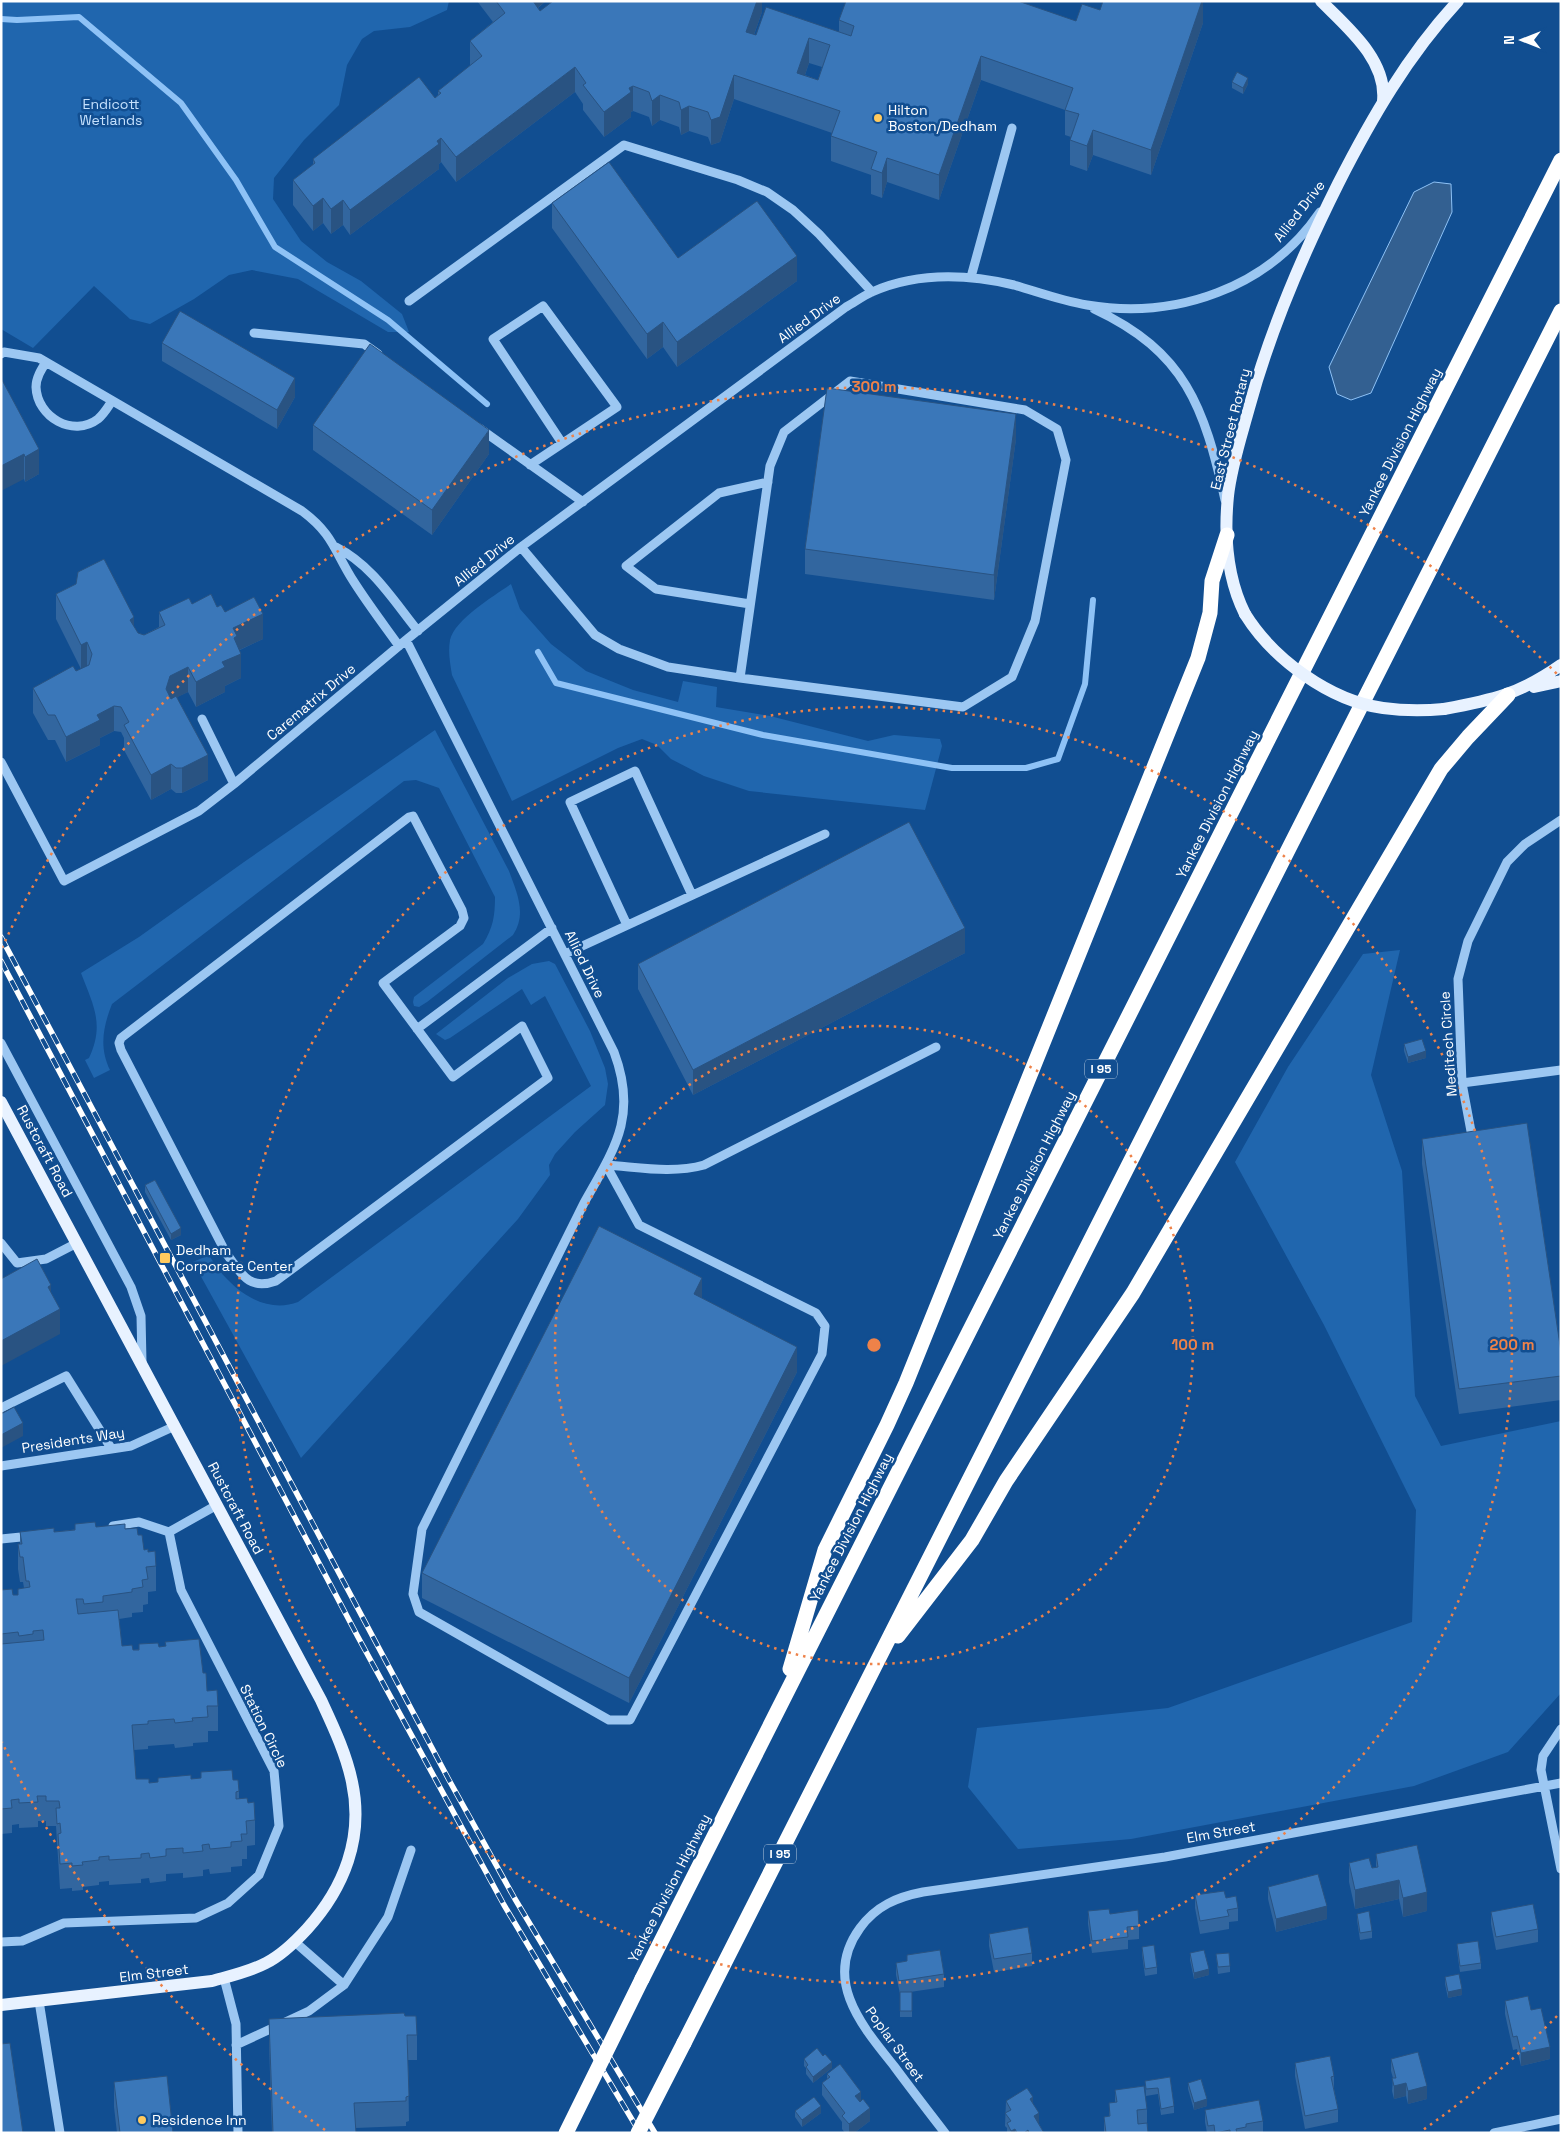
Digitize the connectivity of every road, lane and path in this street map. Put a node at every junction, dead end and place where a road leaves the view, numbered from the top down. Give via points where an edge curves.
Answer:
1 (1321, 1) edge
2 (1458, 1) edge
3 (1383, 101) junction
4 (1012, 128) dead end
5 (1561, 160) edge
6 (1338, 184) junction
7 (971, 277) junction
8 (872, 292) junction
9 (409, 301) dead end
10 (1084, 305) junction
11 (1561, 311) edge
12 (254, 333) dead end
13 (1, 354) edge
14 (388, 361) edge
15 (46, 362) junction
16 (112, 401) junction
17 (474, 424) edge
18 (562, 443) junction
19 (530, 465) junction
20 (768, 482) junction
21 (583, 502) junction
22 (1227, 511) junction
23 (1227, 535) junction
24 (336, 547) junction
25 (521, 548) junction
26 (750, 604) junction
27 (418, 631) junction
28 (403, 643) junction
29 (1561, 665) edge
30 (740, 678) junction
31 (1561, 681) edge
32 (1515, 692) junction
33 (202, 719) dead end
34 (1, 762) edge
35 (234, 784) junction
36 (1561, 820) edge
37 (824, 834) dead end
38 (692, 895) junction
39 (627, 925) junction
40 (552, 928) junction
41 (565, 954) junction
42 (417, 1029) junction
43 (1, 1043) edge
44 (936, 1047) dead end
45 (1561, 1070) edge
46 (1462, 1083) junction
47 (1, 1102) edge
48 (1476, 1152) edge
49 (606, 1165) junction
50 (1, 1243) edge
51 (77, 1244) junction
52 (142, 1365) junction
53 (1, 1408) edge
54 (175, 1426) junction
55 (111, 1448) junction
56 (1, 1466) edge
57 (217, 1505) junction
58 (100, 1527) edge
59 (169, 1532) junction
60 (41, 1534) edge
61 (1, 1539) edge
62 (876, 1665) junction
63 (780, 1705) junction
64 (1561, 1729) edge
65 (1561, 1783) edge
66 (1543, 1785) junction
67 (411, 1850) dead end
68 (1561, 1869) edge
69 (855, 1935) joint
70 (297, 1940) junction
71 (1, 1942) edge
72 (224, 1978) junction
73 (344, 1985) junction
74 (39, 2001) junction
75 (1, 2005) edge
76 (236, 2045) junction
77 (1561, 2119) edge
78 (60, 2133) edge
79 (238, 2133) edge
80 (566, 2133) edge
81 (638, 2133) edge
82 (945, 2133) edge
83 (1494, 2133) edge

1 - 3 main road via 1371,57 1383,82
2 - 3 main road, East Street Rotary via 1418,50
3 - 6 main road, East Street Rotary
4 - 7 street
5 - 63 highway, Yankee Division Highway / I 95
6 - 10 street, Allied Drive via 1316,218 1295,242 1274,263 1239,283 1203,298 1170,306 1146,309
6 - 22 main road, East Street Rotary via 1292,281 1267,348 1240,440
7 - 8 street, Allied Drive via 933,277 902,282
7 - 10 street, Allied Drive
8 - 9 street via 819,234 767,192 624,145
8 - 21 street, Allied Drive via 846,307
10 - 22 street, Allied Drive via 1120,321 1142,336 1178,371 1201,414
11 - 62 highway, I 95
12 - 14 street via 364,344
13 - 15 street via 40,358
15 - 16 street
15 - 16 street via 36,386 43,410 52,419 69,426 87,425 97,419
16 - 24 street via 302,511 317,523
17 - 19 street
18 - 18 street via 617,407 543,306 493,339
18 - 19 street
19 - 21 street
20 - 26 street
20 - 26 street via 719,494 626,566 656,589
20 - 30 street via 770,466 784,432 850,381 1025,410 1058,429 1066,460 1035,621 1012,677 963,707
21 - 25 street, Allied Drive
22 - 23 main road, East Street Rotary
23 - 32 main road, East Street Rotary, bridge via 1230,573 1245,614 1283,659 1336,693 1383,708 1422,711 1478,703
23 - 63 highway via 1212,581 1210,613 1198,658 906,1383 824,1550
24 - 27 street via 363,564
24 - 28 street via 355,584
25 - 27 street, Allied Drive
25 - 30 street via 596,636 618,649 668,667
26 - 30 street
27 - 28 street, Allied Drive
28 - 35 street, Carematrix Drive
28 - 40 street, Allied Drive
29 - 32 main road, East Street Rotary
31 - 32 main road
32 - 62 highway via 1468,737 1441,769 1133,1293 1006,1481 972,1540
33 - 35 street
34 - 35 street, Carematrix Drive via 64,881 199,811
36 - 46 street, Meditech Circle via 1525,844 1507,862 1468,941 1458,979
37 - 38 street
38 - 39 street
38 - 39 street via 635,771 570,802
39 - 41 street
40 - 41 street, Allied Drive
40 - 42 street
41 - 49 street, Allied Drive via 622,1074 624,1114 619,1137
42 - 42 street via 383,983 460,926 464,918 413,816 121,1038 121,1050 196,1196 226,1253 246,1279 256,1285 276,1281 548,1078 522,1026 453,1077
43 - 52 street via 131,1287 140,1316
44 - 49 street via 704,1166 674,1170
45 - 46 street
46 - 48 street, Meditech Circle
47 - 51 main road, Rustcraft Road
49 - 49 street, Allied Drive via 422,1529 413,1594 419,1612 609,1720 630,1720 822,1354 825,1326 816,1313 639,1225
50 - 51 street via 17,1263 46,1259
51 - 52 main road, Rustcraft Road
52 - 54 main road, Rustcraft Road
53 - 55 street via 66,1376
54 - 55 street, Presidents Way via 131,1446
54 - 57 main road, Rustcraft Road
55 - 56 street, Presidents Way
57 - 59 street
57 - 70 main road, Rustcraft Road via 321,1700 336,1731 353,1782 355,1819 349,1861 331,1900
58 - 59 street via 140,1522
59 - 71 street, Station Circle via 181,1590 274,1771 279,1826 276,1834 259,1875 228,1903 196,1918 64,1923 22,1941
60 - 61 street
62 - 81 highway, I 95, bridge
63 - 80 highway, Yankee Division Highway / I 95, bridge
64 - 66 street via 1543,1756
65 - 66 street, Elm Street
66 - 68 street
66 - 69 street, Elm Street via 1201,1851 908,1895 877,1909
67 - 73 street via 388,1917
69 - 82 street, Poplar Street via 844,1969 845,1987 852,2006 860,2022
70 - 72 main road, Elm Street via 267,1963
70 - 73 street
72 - 74 main road, Elm Street
72 - 76 street via 236,2024
73 - 76 street via 309,2011
74 - 75 main road, Elm Street
74 - 78 street
76 - 79 street
77 - 83 street

